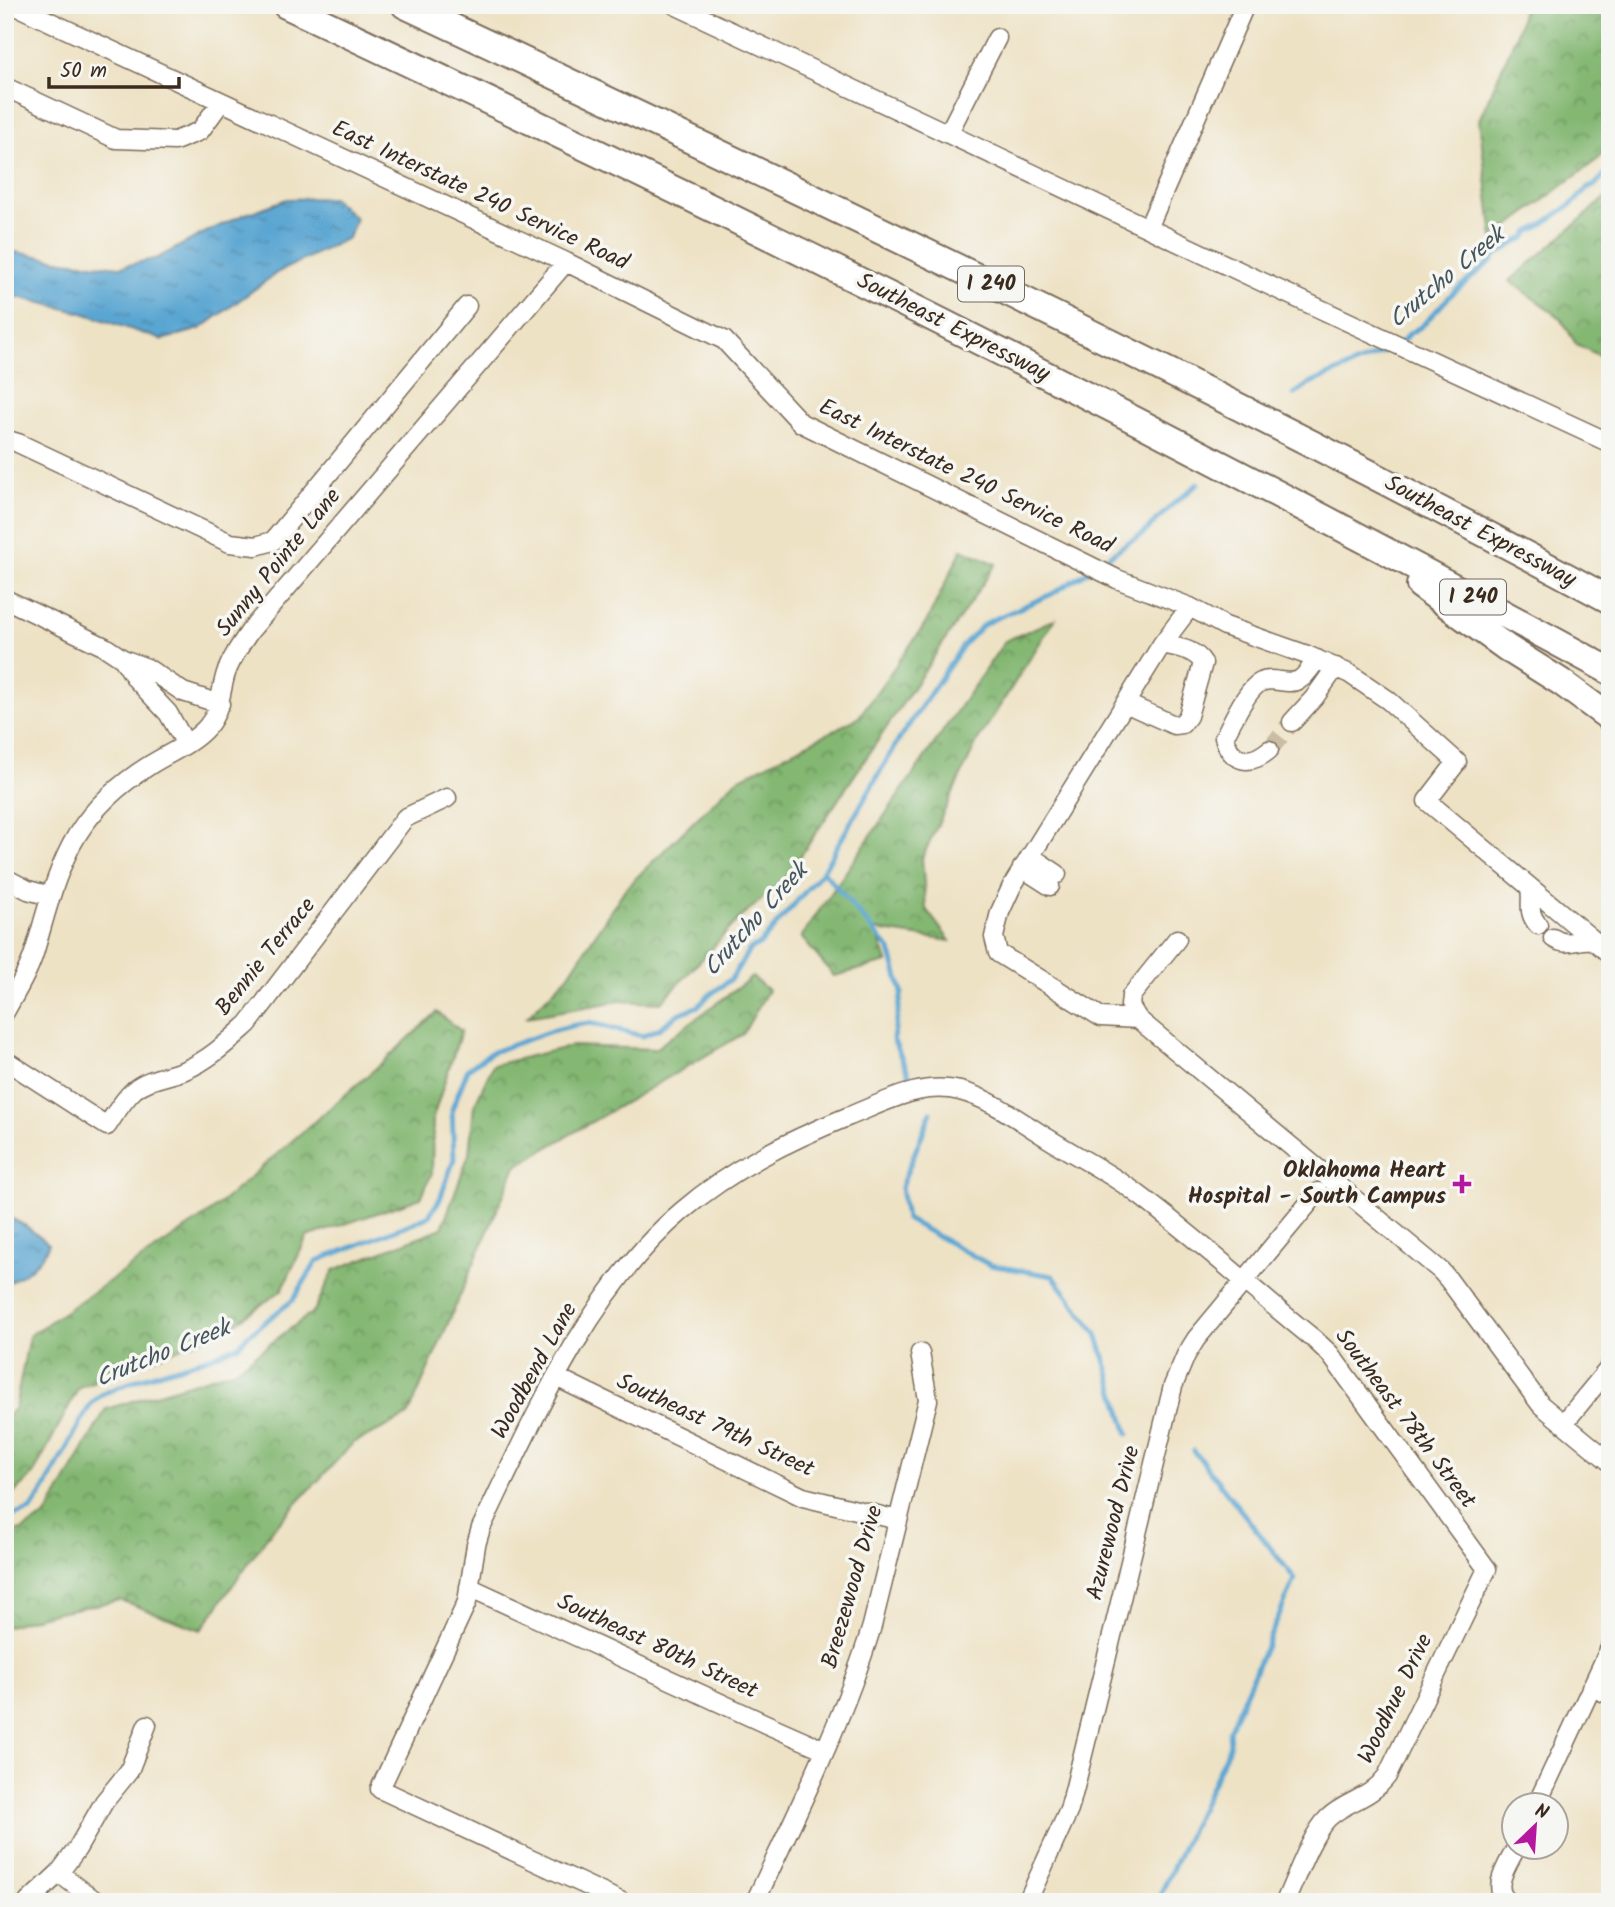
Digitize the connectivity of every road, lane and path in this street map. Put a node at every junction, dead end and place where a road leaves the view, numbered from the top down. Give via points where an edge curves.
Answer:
1 (15, 5) edge
2 (286, 5) edge
3 (405, 5) edge
4 (676, 5) edge
5 (1245, 5) edge
6 (997, 38) dead end
7 (5, 87) edge
8 (221, 102) junction
9 (948, 134) junction
10 (1148, 228) junction
11 (566, 262) junction
12 (467, 306) dead end
13 (5, 439) edge
14 (1610, 443) edge
15 (1337, 524) junction
16 (1569, 578) junction
17 (1610, 592) edge
18 (5, 599) edge
19 (1610, 600) edge
20 (1190, 607) junction
21 (1162, 643) junction
22 (123, 659) junction
23 (1317, 659) junction
24 (1336, 667) junction
25 (1610, 671) edge
26 (1291, 682) junction
27 (177, 688) junction
28 (1125, 703) junction
29 (220, 704) junction
30 (161, 706) junction
31 (1610, 718) edge
32 (186, 744) junction
33 (1269, 750) tunnel mouth
34 (447, 798) dead end
35 (1026, 862) junction
36 (5, 878) edge
37 (1053, 880) dead end
38 (1530, 888) junction
39 (50, 896) junction
40 (1538, 925) dead end
41 (1553, 938) dead end
42 (1177, 939) dead end
43 (1592, 940) junction
44 (1610, 954) edge
45 (5, 1012) edge
46 (1138, 1019) junction
47 (5, 1060) edge
48 (883, 1102) joint
49 (1318, 1192) dead end
50 (1244, 1282) junction
51 (920, 1353) dead end
52 (1610, 1367) edge
53 (556, 1377) junction
54 (1563, 1423) junction
55 (1610, 1462) edge
56 (898, 1520) junction
57 (1487, 1569) joint
58 (469, 1587) junction
59 (1610, 1648) edge
60 (1591, 1687) junction
61 (1610, 1695) edge
62 (147, 1725) dead end
63 (825, 1749) junction
64 (1542, 1792) edge
65 (1509, 1862) edge
66 (59, 1873) junction
67 (28, 1902) edge
68 (97, 1902) edge
69 (622, 1902) edge
70 (755, 1902) edge
71 (1027, 1902) edge
72 (1285, 1902) edge
73 (1509, 1902) edge

1 - 8 street, East Interstate 240 Service Road
2 - 15 highway, Southeast Expressway / I 240 via 822,262
3 - 16 highway, Southeast Expressway / I 240 via 893,236
4 - 9 street
5 - 10 street
6 - 9 street
7 - 8 street via 116,139 175,141 200,131
8 - 11 street, East Interstate 240 Service Road
9 - 10 street
10 - 14 street
11 - 20 street, East Interstate 240 Service Road via 724,340 801,423 1117,579
11 - 29 street, Sunny Pointe Lane via 250,631 226,673
12 - 13 street via 274,541 256,547 230,542
15 - 25 highway, Southeast Expressway / I 240
15 - 31 highway
16 - 17 highway
16 - 19 highway, Southeast Expressway / I 240
18 - 22 street
20 - 21 street
20 - 23 street, East Interstate 240 Service Road via 1225,626
21 - 28 street
21 - 28 street via 1189,651 1203,663 1188,716 1174,725
22 - 27 street via 147,667
22 - 30 street
23 - 24 street, East Interstate 240 Service Road
23 - 26 street via 1301,679
24 - 26 street via 1298,715
24 - 38 street, East Interstate 240 Service Road via 1388,700 1457,762 1427,801
26 - 33 street via 1262,681 1252,688 1224,737 1237,757 1260,758
27 - 29 street
27 - 30 street
28 - 35 street
29 - 32 street, Sunny Pointe Lane via 208,726
30 - 32 street
32 - 39 street, Sunny Pointe Lane via 123,783 96,810 73,844
34 - 47 street, Bennie Terrace via 405,818 248,1024 201,1062 133,1091 107,1126
35 - 37 street
35 - 46 street via 1000,912 993,937 998,953 1101,1017
36 - 39 street
38 - 40 street via 1530,912
38 - 43 street, East Interstate 240 Service Road
39 - 45 street, Sunny Pointe Lane via 30,963
41 - 43 street via 1566,944
42 - 46 street via 1131,996 1130,1006
43 - 44 street, East Interstate 240 Service Road
46 - 54 street via 1441,1271 1541,1405
48 - 50 street, Southeast 78th Street via 945,1088 991,1103 1117,1179
48 - 53 street, Woodbend Lane via 764,1155 681,1211 606,1296
49 - 50 street, Azurewood Drive
50 - 57 street, Southeast 78th Street via 1330,1354
50 - 71 street, Azurewood Drive via 1196,1339 1173,1386 1069,1810
51 - 56 street, Breezewood Drive via 928,1400
52 - 54 street
53 - 56 street, Southeast 79th Street via 803,1497
53 - 58 street, Woodbend Lane via 481,1528
54 - 55 street
56 - 63 street, Breezewood Drive via 863,1657
57 - 72 street, Woodhue Drive via 1387,1776 1375,1790 1337,1811 1319,1829
58 - 63 street, Southeast 80th Street
58 - 69 street, Woodbend Lane via 459,1622 380,1789
59 - 60 street
60 - 61 street
60 - 64 street
62 - 66 street via 128,1771
63 - 70 street, Breezewood Drive
65 - 73 street via 1499,1886
66 - 67 street
66 - 68 street

